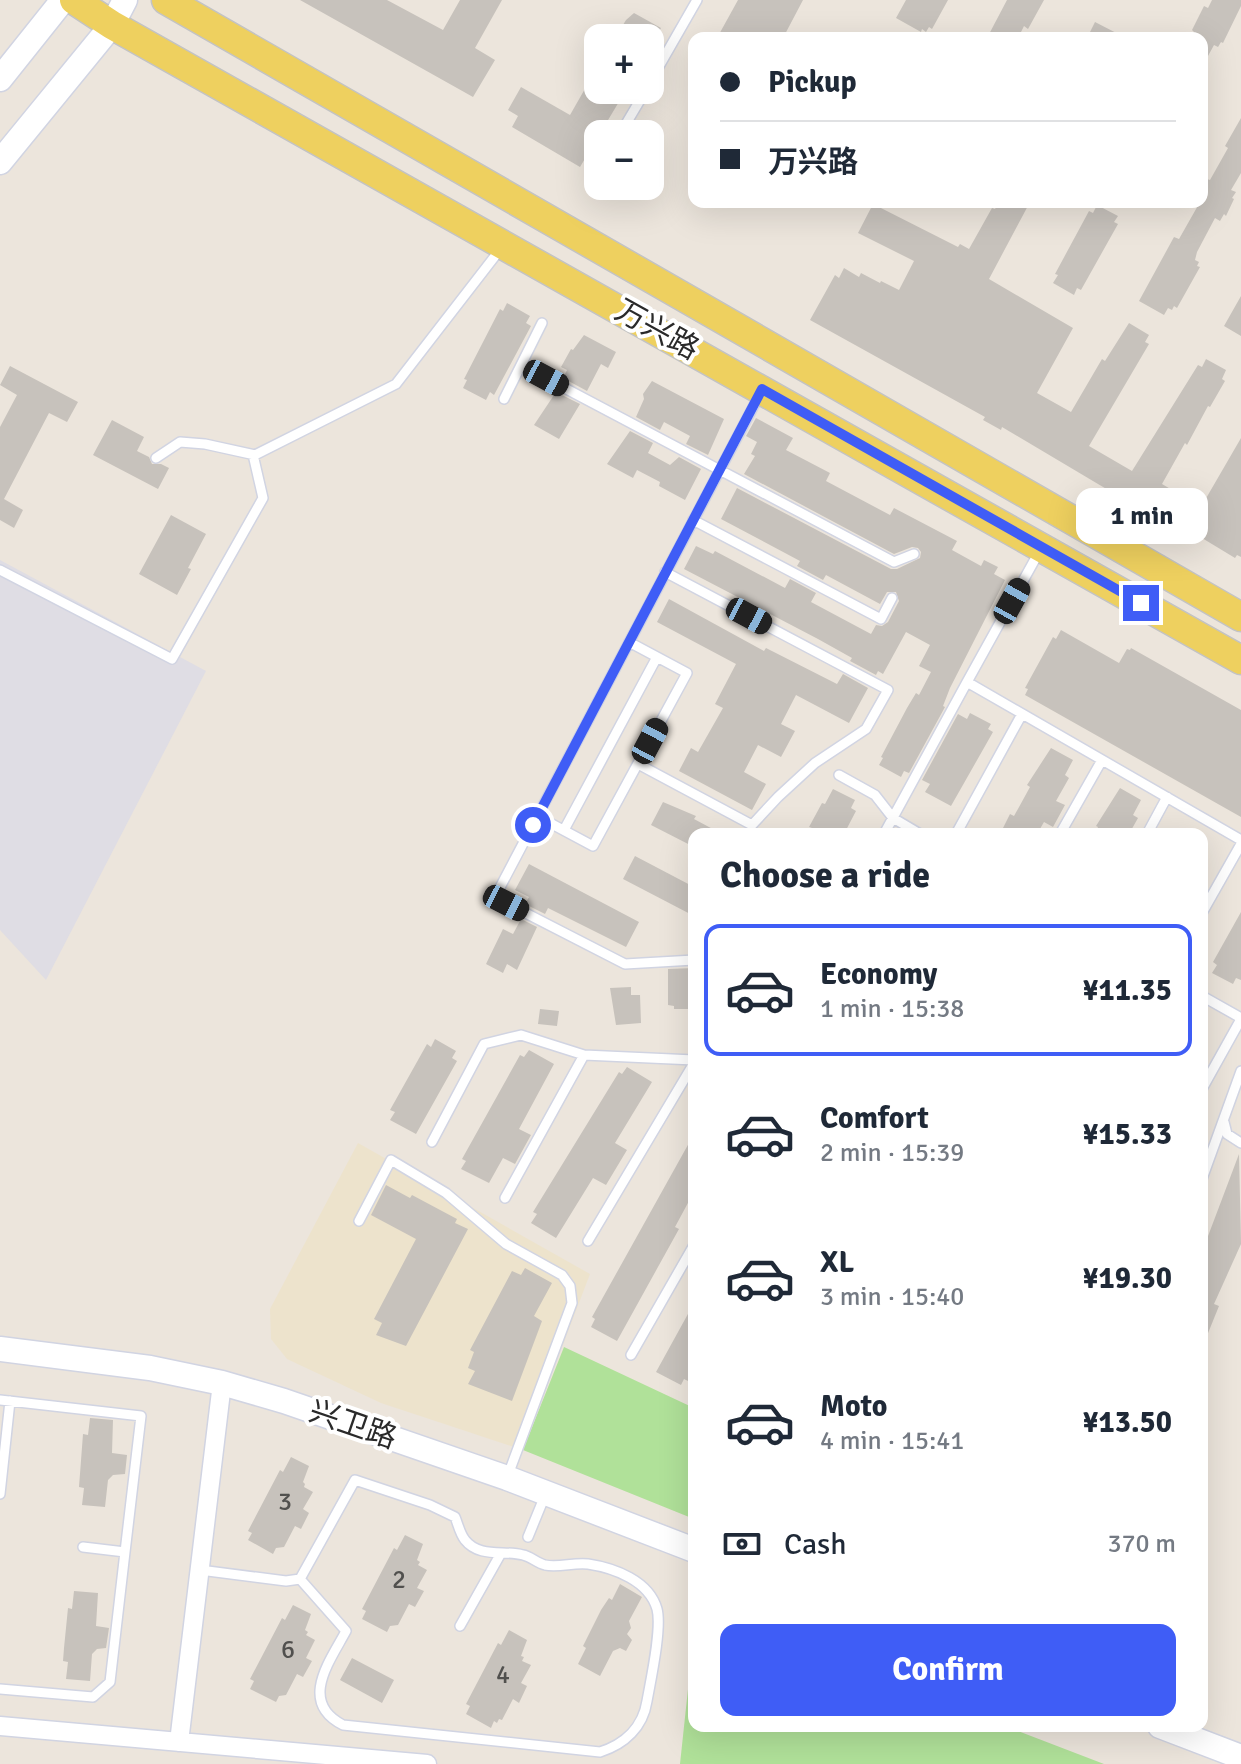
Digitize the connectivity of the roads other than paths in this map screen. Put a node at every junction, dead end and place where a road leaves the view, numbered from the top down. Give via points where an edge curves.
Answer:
1 (63, 0) edge
2 (74, 0) edge
3 (166, 0) edge
4 (697, 0) edge
5 (119, 12) edge
6 (664, 58) edge
7 (0, 79) edge
8 (0, 162) edge
9 (504, 244) junction
10 (542, 323) dead end
11 (521, 365) junction
12 (762, 389) junction
13 (504, 399) dead end
14 (156, 458) dead end
15 (254, 459) dead end
16 (720, 469) junction
17 (693, 520) junction
18 (1042, 547) junction
19 (914, 554) dead end
20 (0, 570) edge
21 (665, 572) junction
22 (892, 598) dead end
23 (1241, 617) edge
24 (629, 642) junction
25 (657, 657) junction
26 (1241, 660) edge
27 (967, 682) junction
28 (1022, 714) junction
29 (1102, 760) junction
30 (638, 764) junction
31 (839, 775) dead end
32 (1167, 797) junction
33 (893, 818) junction
34 (533, 825) junction
35 (887, 828) edge
36 (910, 828) edge
37 (959, 828) edge
38 (1063, 828) edge
39 (1150, 828) edge
40 (564, 830) junction
41 (1241, 842) edge
42 (1208, 902) edge
43 (688, 960) edge
44 (1208, 999) edge
45 (1241, 1018) edge
46 (584, 1055) junction
47 (688, 1062) edge
48 (1241, 1071) edge
49 (688, 1072) edge
50 (1208, 1078) edge
51 (1224, 1119) junction
52 (432, 1142) dead end
53 (1241, 1143) edge
54 (1208, 1163) edge
55 (505, 1198) dead end
56 (359, 1221) dead end
57 (588, 1241) dead end
58 (688, 1255) edge
59 (0, 1349) edge
60 (631, 1355) dead end
61 (222, 1383) junction
62 (5, 1400) edge
63 (507, 1478) junction
64 (546, 1493) junction
65 (0, 1494) edge
66 (525, 1546) junction
67 (83, 1547) dead end
68 (688, 1548) edge
69 (125, 1552) junction
70 (500, 1555) junction
71 (200, 1570) junction
72 (300, 1579) junction
73 (460, 1626) dead end
74 (0, 1689) edge
75 (0, 1726) edge
76 (1176, 1732) edge
77 (179, 1742) junction
78 (1241, 1757) edge
79 (427, 1764) edge

1 - 7 street
2 - 5 main road, 万兴路
3 - 23 main road, 万兴路
4 - 6 lane
5 - 8 street
5 - 9 main road, 万兴路
9 - 12 main road, 万兴路
9 - 14 lane via 396,384 255,455 180,442
10 - 11 lane
11 - 13 lane
11 - 16 lane
12 - 16 lane
12 - 18 main road, 万兴路
15 - 20 lane via 263,498 172,659
16 - 17 lane
16 - 19 lane via 894,562
17 - 21 lane
17 - 22 lane via 881,619
18 - 26 main road, 万兴路
18 - 27 lane
21 - 24 lane
21 - 30 lane via 888,690 866,729 815,763 752,825
24 - 25 lane
24 - 34 lane
25 - 30 lane via 687,673
25 - 40 lane
27 - 28 lane
27 - 33 lane
28 - 29 lane
28 - 37 lane
29 - 32 lane
29 - 38 lane
30 - 40 lane via 593,846
31 - 33 lane via 875,795
32 - 39 lane
32 - 41 lane
33 - 35 lane
33 - 36 lane
34 - 40 lane via 550,823
34 - 43 lane via 496,895 625,964
41 - 42 lane
44 - 45 lane
45 - 50 lane
46 - 47 lane
46 - 52 lane via 521,1035 484,1044
46 - 55 lane
48 - 51 lane
49 - 57 lane
51 - 53 lane via 1227,1134
51 - 54 lane
56 - 63 lane via 391,1160 446,1193 506,1244 566,1280 572,1295 569,1311
58 - 60 lane
59 - 61 street, 兴卫路
61 - 63 street, 兴卫路
61 - 71 street
62 - 65 lane
62 - 69 lane via 141,1416
63 - 64 street, 兴卫路
64 - 66 lane
64 - 68 street, 兴卫路
66 - 70 lane
66 - 72 lane via 546,1565 589,1564 629,1577 653,1598 659,1619 646,1708 629,1736 611,1748 600,1752 336,1721 324,1710 319,1693 346,1631
67 - 69 lane
69 - 74 lane via 110,1682 93,1697
70 - 72 lane via 465,1540 455,1517 355,1480
70 - 73 lane
71 - 72 lane
71 - 77 street
75 - 77 street
76 - 78 street
77 - 79 street

